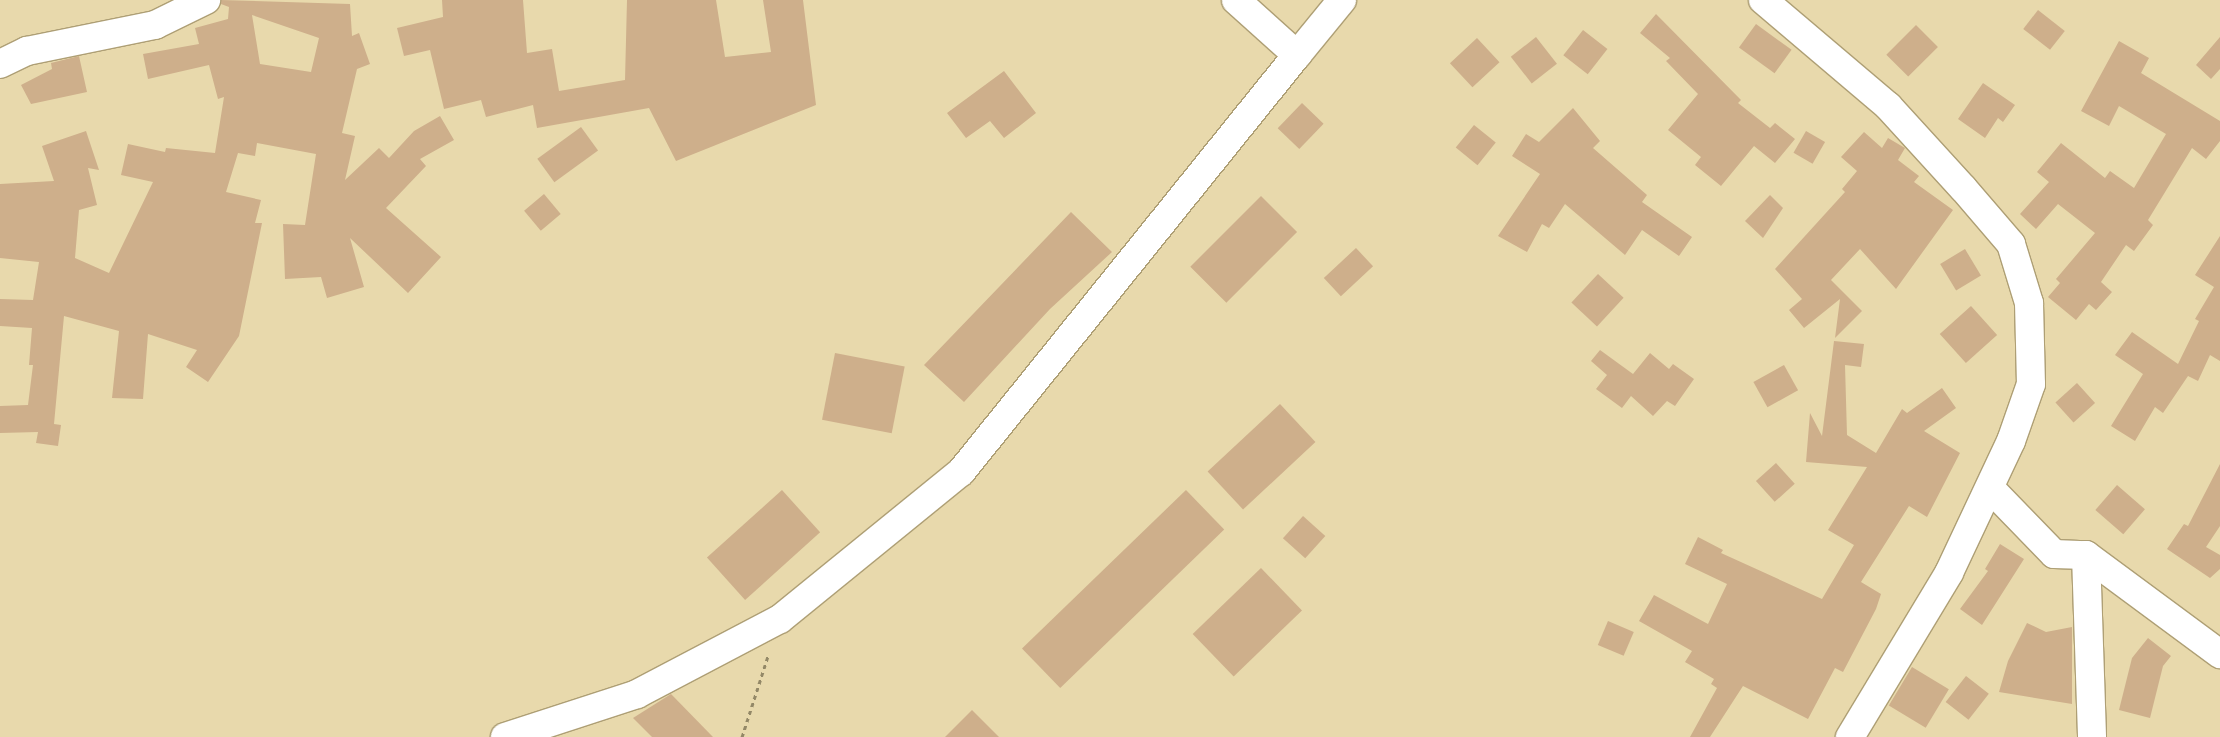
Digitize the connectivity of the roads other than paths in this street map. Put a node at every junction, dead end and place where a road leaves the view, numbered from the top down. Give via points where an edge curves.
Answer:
1 (206, 0) edge
2 (1236, 0) edge
3 (1342, 0) edge
4 (1763, 0) edge
5 (1297, 55) junction
6 (0, 64) edge
7 (1990, 488) junction
8 (2086, 555) junction
9 (2220, 654) edge
10 (505, 737) edge
11 (1850, 737) edge
12 (2092, 737) edge

1 - 6 street via 156,25 27,51
2 - 5 street
3 - 5 street
4 - 7 street via 1888,106 2012,244 2029,303 2031,384
5 - 10 street via 961,472 780,620 637,694
7 - 8 street via 2054,554
7 - 11 street via 1949,573
8 - 9 street
8 - 12 street

